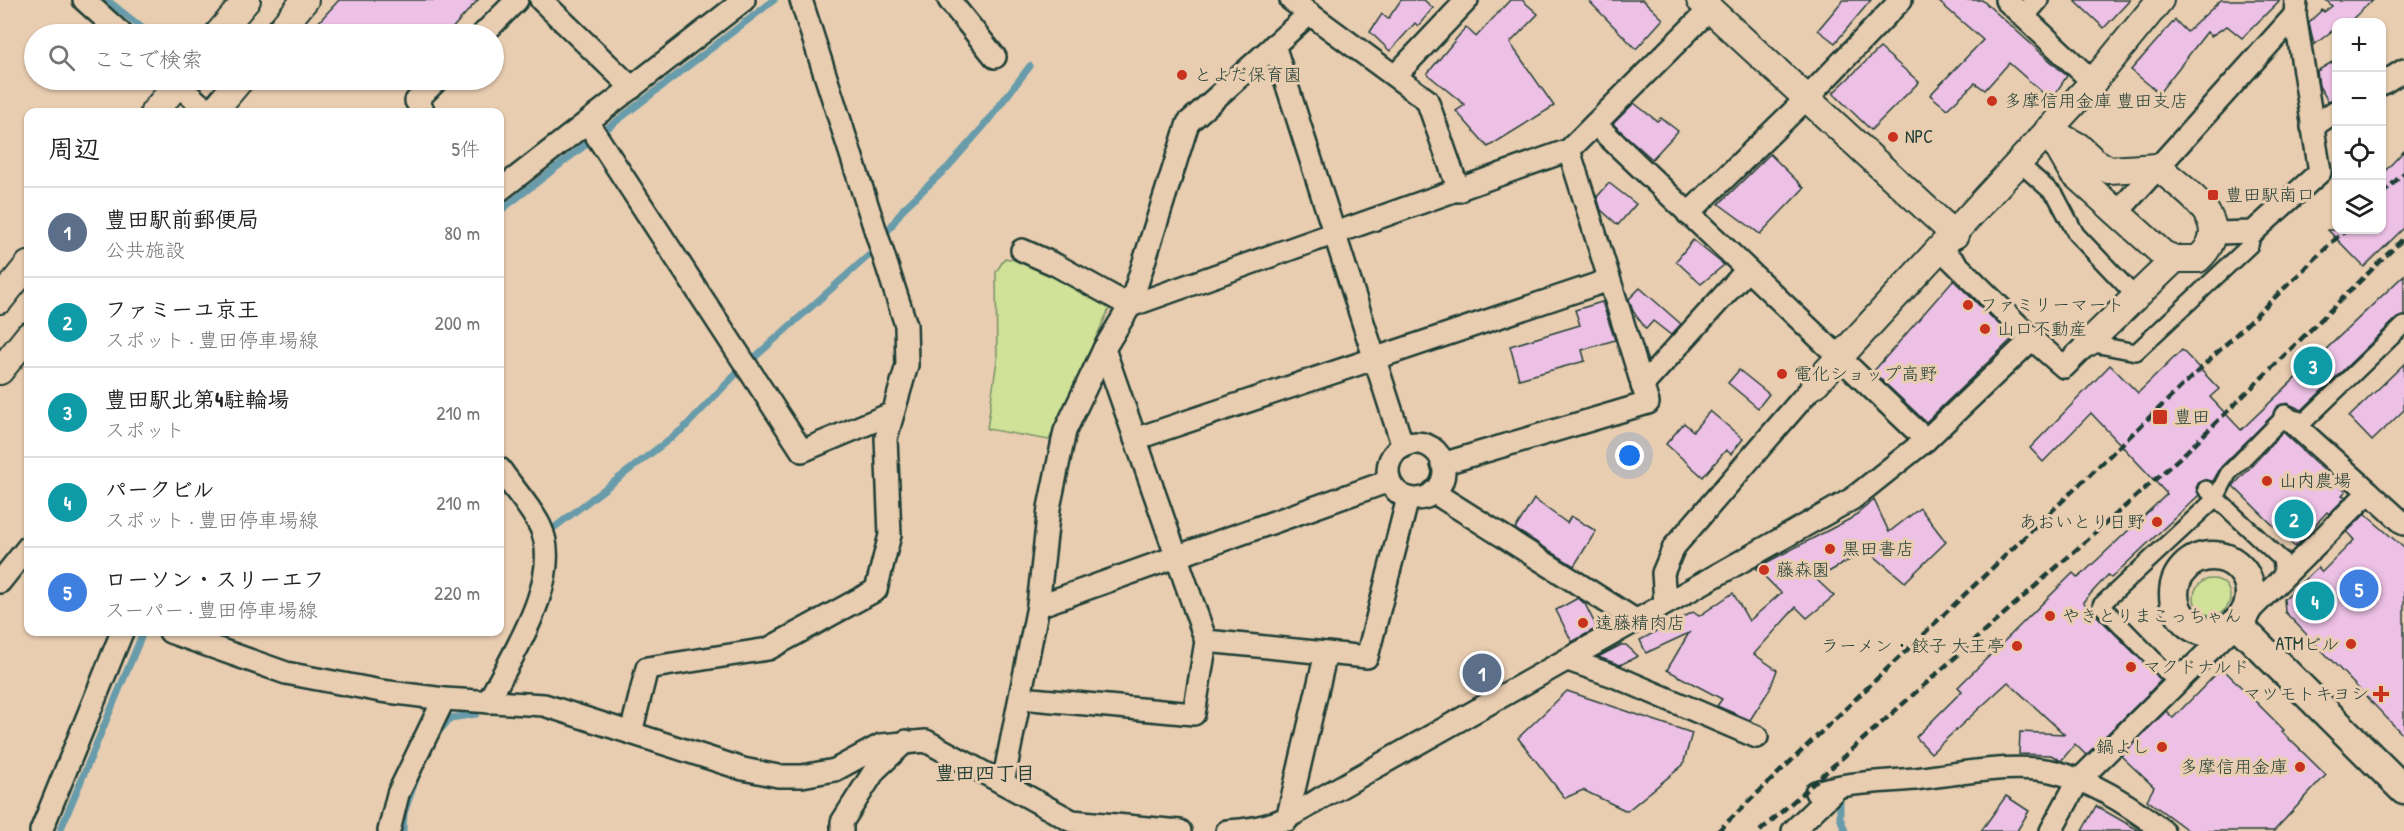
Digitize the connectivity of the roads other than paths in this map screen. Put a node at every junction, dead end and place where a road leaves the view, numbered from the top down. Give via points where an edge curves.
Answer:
1 (84, 0) edge
2 (247, 0) edge
3 (306, 0) edge
4 (517, 0) edge
5 (541, 0) edge
6 (744, 0) edge
7 (801, 0) edge
8 (949, 0) edge
9 (1291, 0) edge
10 (1467, 0) edge
11 (1901, 0) edge
12 (2006, 0) edge
13 (2037, 0) edge
14 (2160, 0) edge
15 (1705, 5) edge
16 (2296, 8) edge
17 (1309, 14) junction
18 (2023, 16) junction
19 (111, 24) edge
20 (227, 24) edge
21 (286, 24) edge
22 (493, 24) edge
23 (1274, 45) junction
24 (995, 57) dead end
25 (2404, 70) edge
26 (1395, 76) junction
27 (2386, 81) edge
28 (2093, 82) junction
29 (632, 88) junction
30 (170, 90) edge
31 (186, 90) edge
32 (232, 90) edge
33 (427, 90) edge
34 (1806, 99) junction
35 (157, 108) edge
36 (205, 108) edge
37 (216, 108) edge
38 (421, 108) edge
39 (2332, 114) edge
40 (588, 123) junction
41 (1595, 124) junction
42 (2312, 127) junction
43 (2048, 130) junction
44 (1569, 150) junction
45 (2019, 163) junction
46 (2157, 167) junction
47 (504, 187) edge
48 (1459, 191) junction
49 (1688, 214) junction
50 (2116, 214) junction
51 (2253, 232) junction
52 (2215, 233) junction
53 (1335, 234) junction
54 (1948, 242) junction
55 (1022, 250) dead end
56 (2175, 259) junction
57 (24, 270) edge
58 (1746, 271) junction
59 (1610, 280) junction
60 (2136, 297) junction
61 (0, 300) edge
62 (1130, 306) junction
63 (2404, 325) edge
64 (2032, 339) junction
65 (24, 341) edge
66 (2088, 342) junction
67 (1104, 349) junction
68 (1840, 358) junction
69 (1374, 359) junction
70 (0, 371) edge
71 (1814, 385) joint
72 (1642, 386) junction
73 (894, 413) junction
74 (2284, 416) junction
75 (1135, 439) junction
76 (1926, 440) junction
77 (1403, 447) junction
78 (1442, 464) junction
79 (504, 475) edge
80 (1389, 481) junction
81 (1433, 492) junction
82 (2369, 492) junction
83 (2211, 493) junction
84 (1408, 498) junction
85 (2404, 524) edge
86 (24, 552) edge
87 (1177, 557) junction
88 (2283, 575) junction
89 (0, 582) edge
90 (1665, 603) junction
91 (1038, 606) junction
92 (1636, 621) junction
93 (2236, 623) junction
94 (120, 636) edge
95 (181, 636) edge
96 (1206, 641) junction
97 (1326, 653) junction
98 (1568, 660) junction
99 (2190, 667) junction
100 (1021, 698) junction
101 (444, 699) junction
102 (488, 702) junction
103 (631, 733) junction
104 (1757, 737) dead end
105 (906, 741) junction
106 (2078, 781) junction
107 (1003, 783) junction
108 (1841, 784) junction
109 (2404, 790) edge
110 (1815, 792) dead end
111 (1287, 820) junction
112 (41, 831) edge
113 (389, 831) edge
114 (842, 831) edge
115 (1180, 831) edge
116 (1227, 831) edge
117 (1793, 831) edge
118 (2051, 831) edge
119 (2163, 831) edge

1 - 19 street
2 - 20 street
3 - 21 street
4 - 22 street
5 - 29 street
6 - 29 street
7 - 73 street via 906,325 907,365
8 - 24 street
9 - 17 street
10 - 26 street
11 - 34 street
12 - 18 street
13 - 18 street
14 - 28 street
15 - 34 street
15 - 41 street
16 - 42 street
16 - 46 street
17 - 23 street
17 - 26 street
18 - 28 street
23 - 53 street
23 - 62 street via 1188,123
25 - 27 street
26 - 48 street via 1427,100
28 - 43 street
29 - 40 street
30 - 35 street
31 - 36 street
32 - 37 street
33 - 38 street via 416,101
34 - 49 street
34 - 54 street
39 - 42 street
40 - 47 street
40 - 73 street via 802,451
41 - 44 street
41 - 49 street
42 - 51 street via 2320,172
43 - 45 street
43 - 46 street via 2078,146 2109,170
43 - 50 street via 2072,172
44 - 48 street
44 - 59 street
45 - 54 street
45 - 60 street via 2056,196 2076,234
46 - 50 street
46 - 52 street via 2206,211
48 - 53 street
49 - 58 street
50 - 56 street via 2163,254
51 - 52 street
51 - 66 street via 2250,245 2136,352
52 - 56 street via 2198,259
53 - 62 street
53 - 69 street
54 - 64 street
54 - 68 street
55 - 62 street
56 - 60 street
57 - 61 street
58 - 68 street
58 - 72 street
59 - 69 street
59 - 72 street
60 - 66 street
62 - 67 street
63 - 74 street via 2305,421
64 - 66 street via 2064,367
64 - 76 street
65 - 70 street
67 - 75 street
67 - 91 street via 1065,431 1049,508
68 - 71 street
68 - 76 street
69 - 75 street
69 - 77 street
71 - 90 street via 1674,547 1663,573
72 - 78 street via 1648,403
73 - 103 street via 886,438 890,535 876,590 768,648 647,668
74 - 82 street
74 - 83 street
75 - 87 street
76 - 90 street via 1852,499
77 - 78 street via 1427,446
77 - 80 street via 1391,458
78 - 81 street via 1442,480
79 - 102 street via 540,526 546,567 539,597
80 - 84 street
80 - 87 street
81 - 84 street via 1422,498
81 - 92 street
82 - 85 street
82 - 88 street
83 - 88 street via 2281,559
83 - 99 street via 2101,605 2169,674
84 - 97 street via 1367,657
86 - 89 street
87 - 91 street
87 - 96 street
88 - 93 street
90 - 92 street
91 - 100 street
92 - 98 street
93 - 99 street
93 - 109 main road
94 - 112 street
95 - 101 street via 286,673
96 - 97 street
96 - 100 street via 1194,714
97 - 111 street
98 - 104 street
98 - 111 street
99 - 106 street
100 - 107 street
101 - 102 street
101 - 113 street via 398,794
102 - 103 street via 544,705
103 - 105 street via 743,769 794,776 835,770 881,746
105 - 107 street via 926,741
105 - 114 street via 875,770 842,822
106 - 108 street via 2039,769 1982,770
106 - 118 street
106 - 119 street via 2129,805
107 - 115 street via 1072,821
108 - 110 street
108 - 117 street
111 - 116 street via 1258,829

